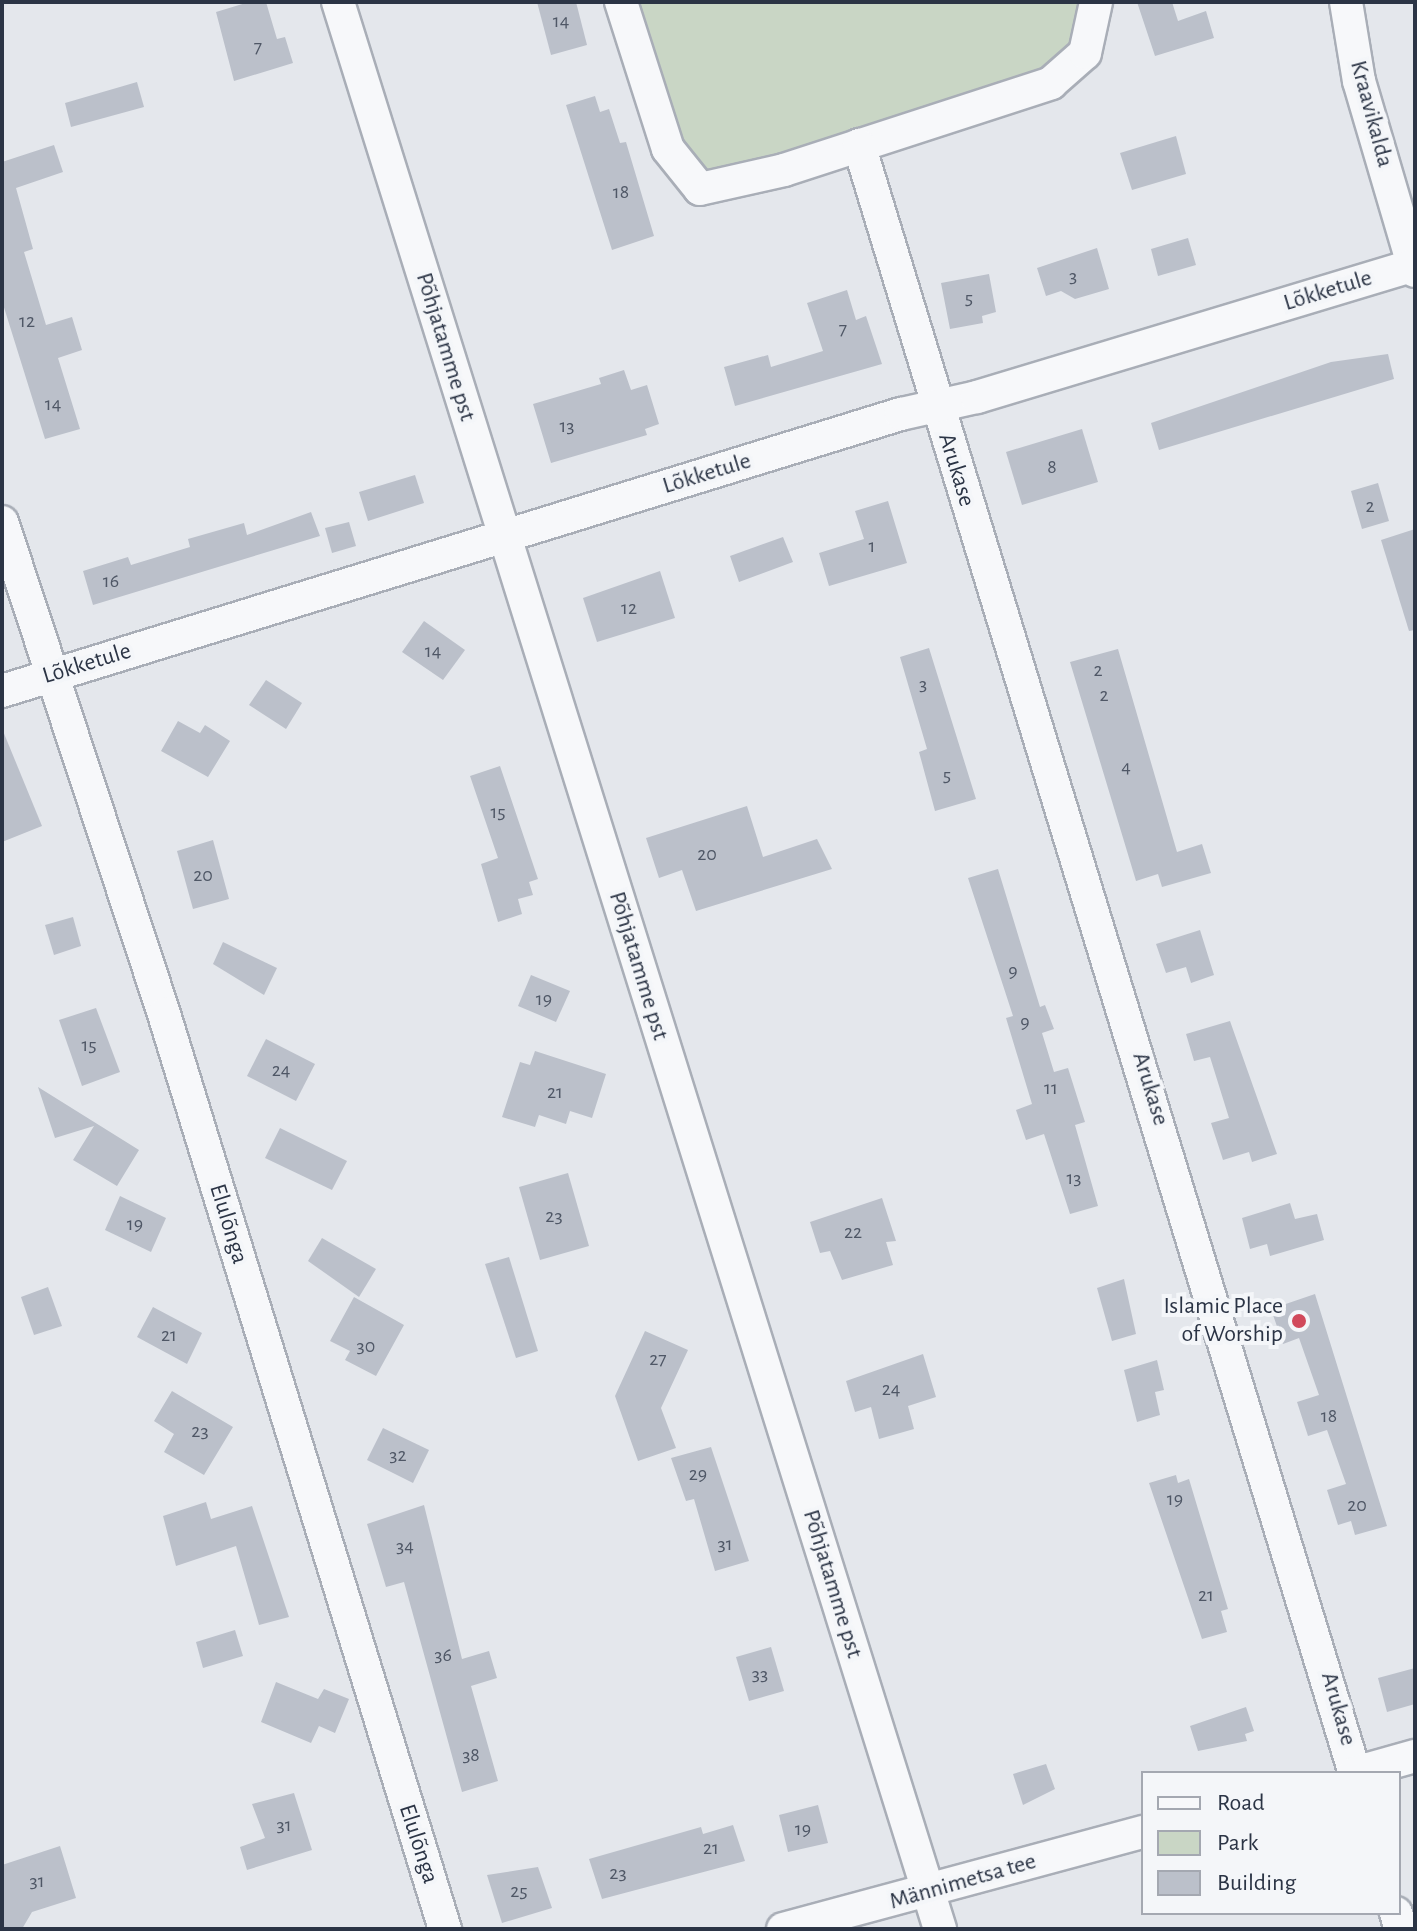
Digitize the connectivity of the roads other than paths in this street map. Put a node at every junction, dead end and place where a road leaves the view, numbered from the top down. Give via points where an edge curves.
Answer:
1 (338, 2) edge
2 (621, 2) edge
3 (1096, 2) edge
4 (1346, 2) edge
5 (859, 145) junction
6 (1414, 268) edge
7 (936, 407) junction
8 (2, 522) edge
9 (503, 536) junction
10 (50, 676) junction
11 (2, 691) edge
12 (1415, 1756) edge
13 (1354, 1771) edge
14 (1362, 1771) edge
15 (1141, 1833) edge
16 (929, 1892) junction
17 (445, 1929) edge
18 (783, 1929) edge
19 (940, 1929) edge

1 - 9 street, Põhjatamme pst
2 - 5 street via 668,149 700,189
3 - 5 street via 1085,53 1051,83
4 - 6 street, Kraavikalda via 1359,81
5 - 7 street, Arukase
6 - 7 street, Lõkketule
7 - 9 street, Lõkketule
7 - 13 street, Arukase via 1196,1235
8 - 10 street, Elulõnga
9 - 10 street, Lõkketule
9 - 16 street, Põhjatamme pst
10 - 11 street, Lõkketule
10 - 17 street, Elulõnga via 164,1014
12 - 14 street
15 - 16 street, Männimetsa tee
16 - 18 street, Männimetsa tee
16 - 19 street, Põhjatamme pst

